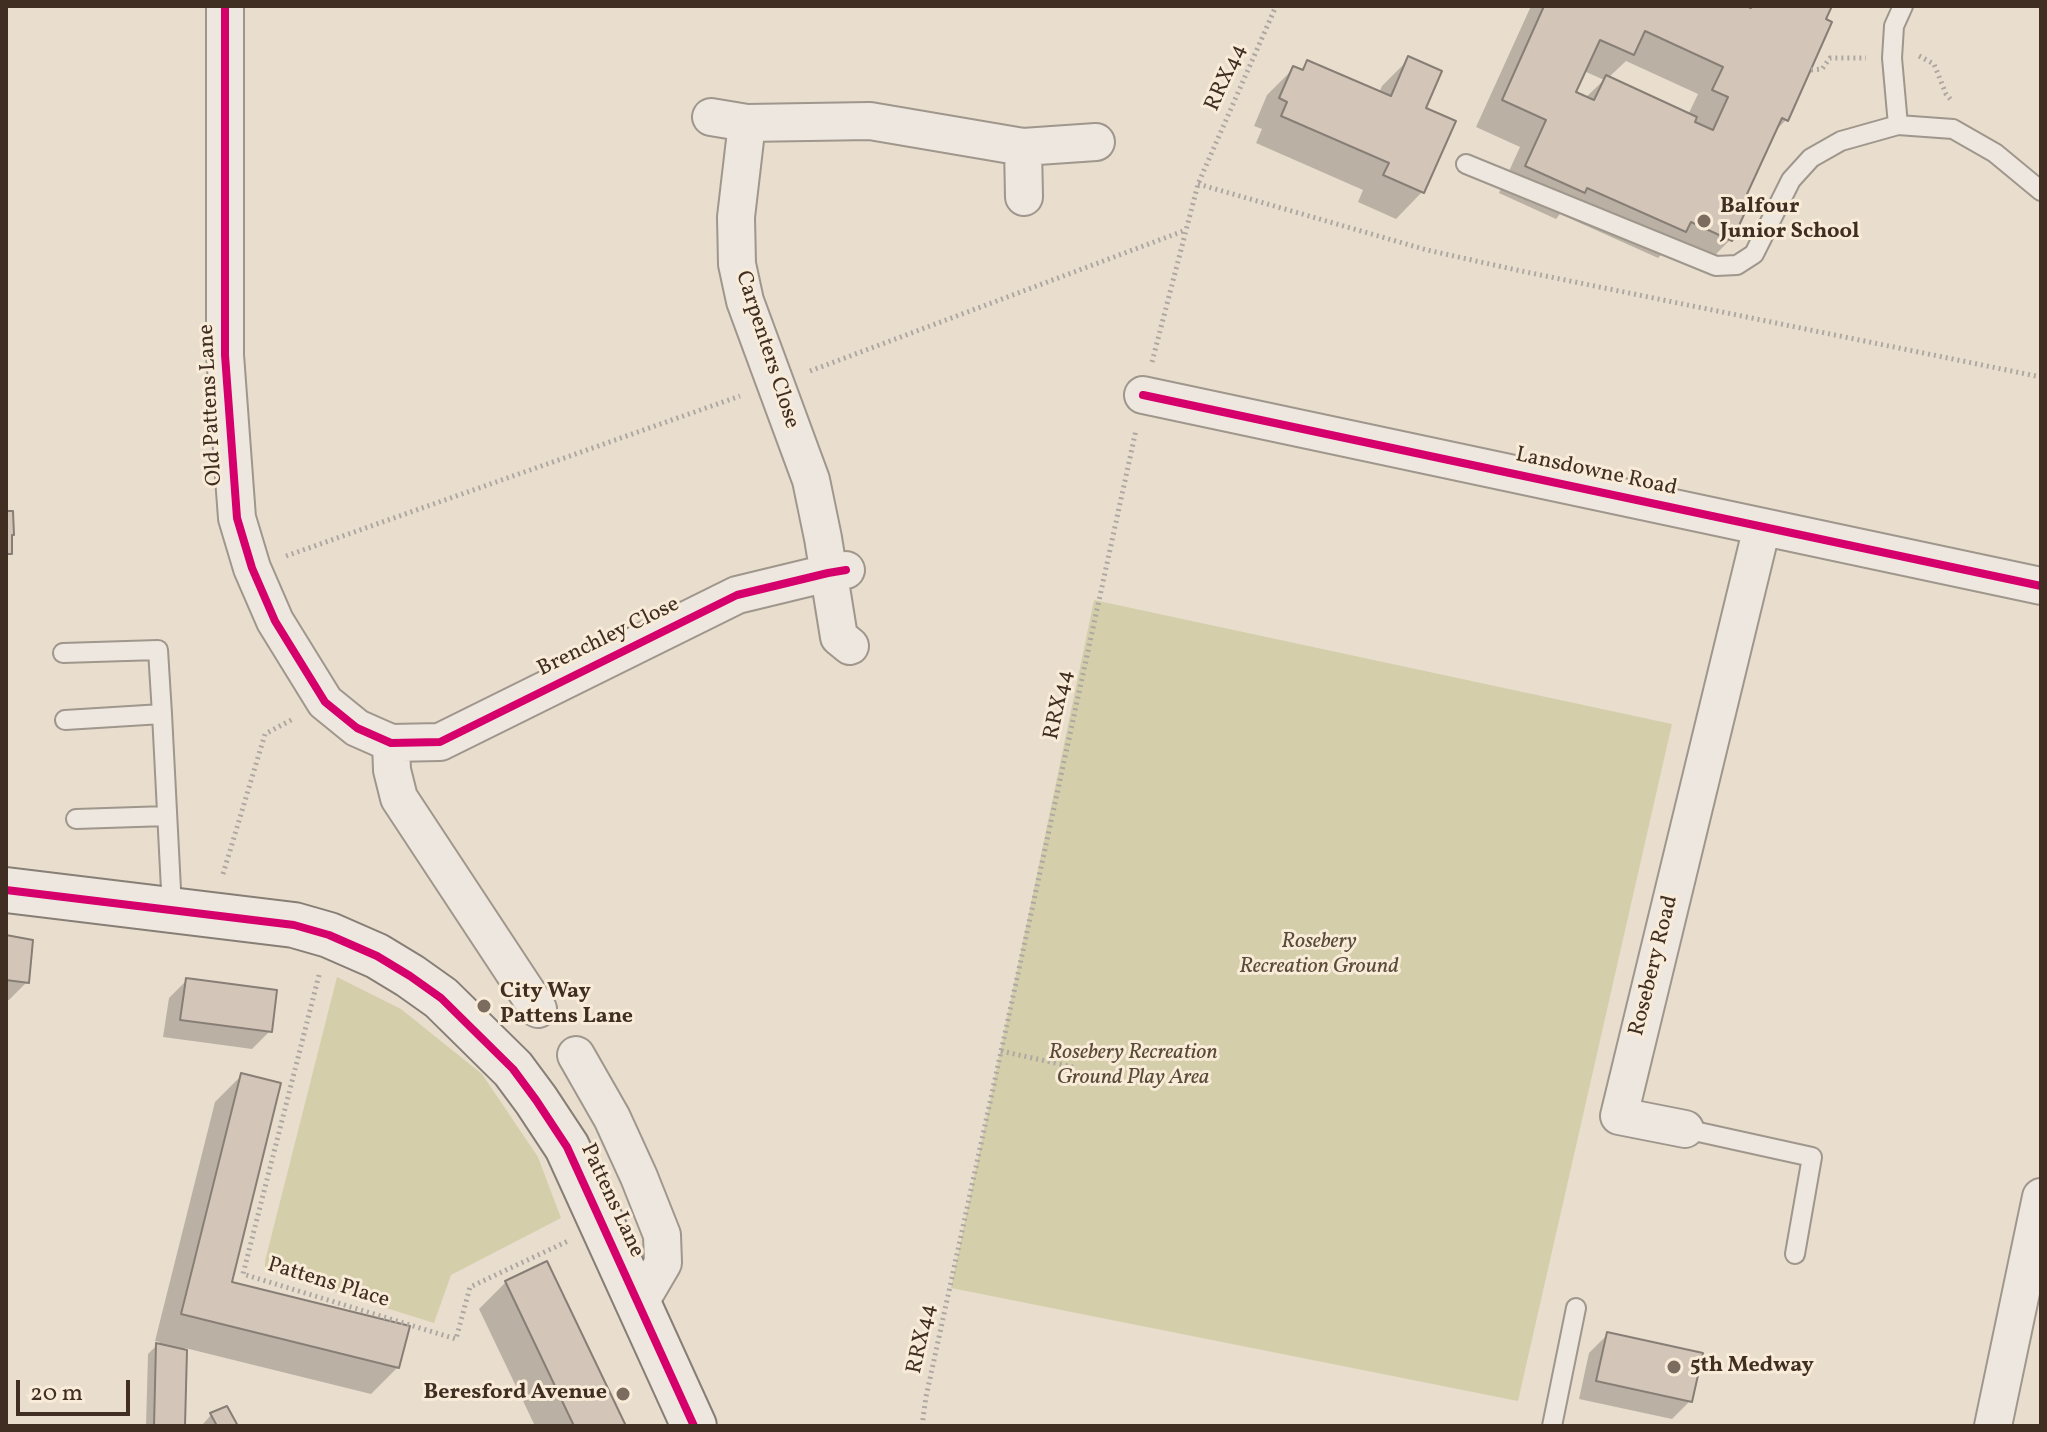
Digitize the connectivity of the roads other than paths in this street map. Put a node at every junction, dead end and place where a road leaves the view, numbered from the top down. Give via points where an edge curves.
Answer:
1 (225, 6) edge
2 (1903, 6) edge
3 (711, 117) dead end
4 (747, 123) junction
5 (1898, 125) junction
6 (1096, 142) dead end
7 (1023, 147) junction
8 (1466, 164) dead end
9 (2041, 191) edge
10 (1024, 197) dead end
11 (1143, 395) road end
12 (1762, 527) junction
13 (837, 572) junction
14 (2041, 586) edge
15 (850, 646) dead end
16 (63, 653) dead end
17 (162, 714) junction
18 (65, 720) dead end
19 (391, 743) junction
20 (167, 816) junction
21 (76, 819) dead end
22 (6, 890) edge
23 (192, 911) junction
24 (538, 1009) dead end
25 (576, 1055) dead end
26 (1685, 1129) joint
27 (2041, 1197) edge
28 (1795, 1254) dead end
29 (639, 1304) junction
30 (1576, 1308) dead end
31 (694, 1426) edge
32 (1552, 1426) edge
33 (1993, 1426) edge

1 - 19 street, Old Pattens Lane via 225,355 237,518 275,621 325,702 357,728
2 - 5 lane via 1894,26 1892,58
3 - 4 street
4 - 7 street via 870,121
4 - 13 street, Carpenters Close via 736,217 737,264
5 - 8 lane via 1841,141 1811,158 1791,180 1754,254 1737,265 1716,266
5 - 9 lane via 1953,129 1995,153
6 - 7 street
7 - 10 street
11 - 12 street, Lansdowne Road
12 - 14 street, Lansdowne Road
12 - 26 street, Rosebery Road via 1619,1116
13 - 15 street via 839,637
13 - 19 street, Brenchley Close via 737,595 440,742
16 - 17 lane via 158,650
17 - 18 lane
17 - 20 lane
19 - 24 street via 399,798
20 - 21 lane
20 - 23 lane
22 - 23 street, Pattens Lane
23 - 29 street, Pattens Lane via 329,935 377,956 441,998 513,1069 567,1147
25 - 29 street, Pattens Lane via 612,1118 662,1235 663,1263
26 - 28 lane, Rosebery Road via 1812,1157
27 - 33 street
29 - 31 street, Pattens Lane
30 - 32 lane

